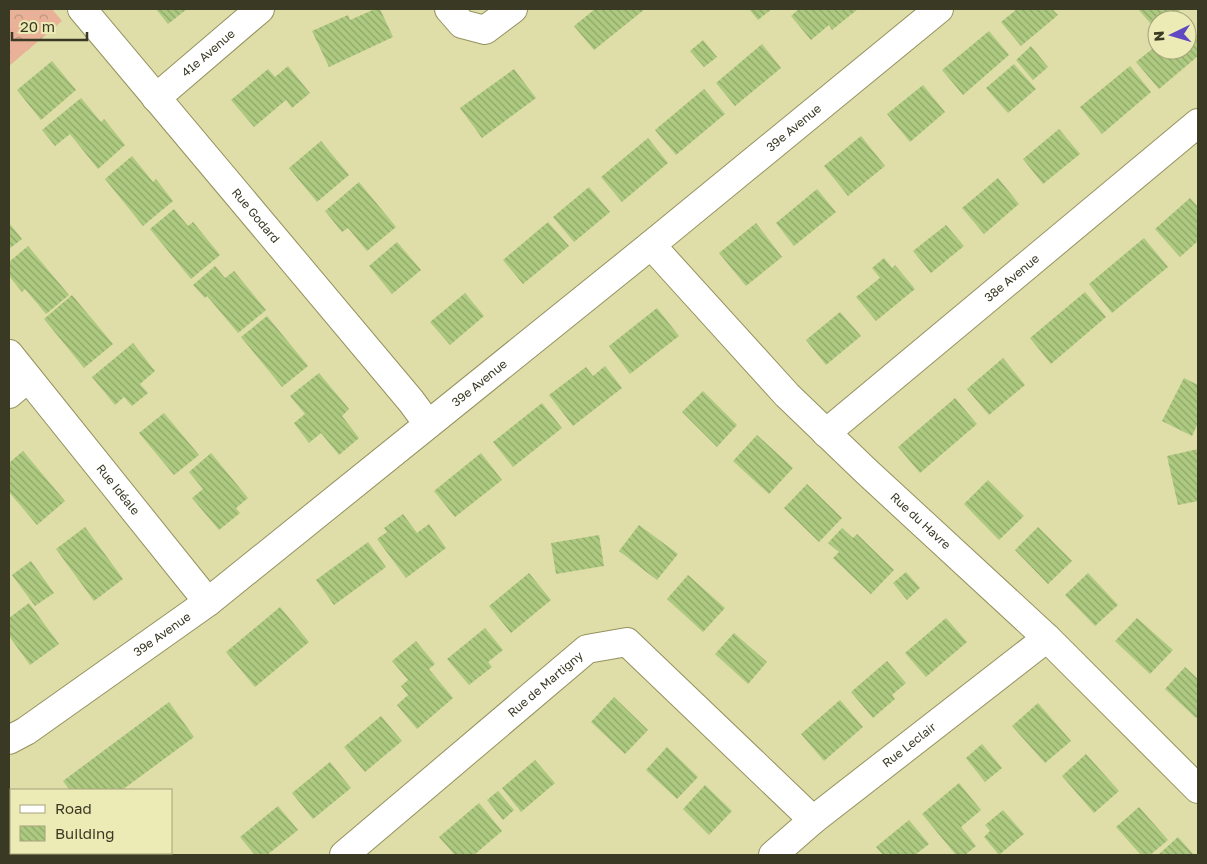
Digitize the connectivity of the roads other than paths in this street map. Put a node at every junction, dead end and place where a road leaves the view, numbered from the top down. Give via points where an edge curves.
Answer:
1 (82, 9) edge
2 (260, 9) edge
3 (449, 9) edge
4 (513, 9) edge
5 (939, 9) edge
6 (156, 98) junction
7 (1198, 123) edge
8 (651, 245) junction
9 (9, 354) edge
10 (18, 386) edge
11 (428, 424) junction
12 (826, 432) junction
13 (208, 602) junction
14 (1047, 638) junction
15 (9, 740) edge
16 (1198, 789) edge
17 (813, 820) junction
18 (344, 855) edge
19 (773, 855) edge

1 - 6 street, Rue Godard
2 - 6 street, 41e Avenue
3 - 4 street via 462,24 485,30
5 - 8 street, 39e Avenue
6 - 11 street, Rue Godard
7 - 12 street, 38e Avenue
8 - 11 street, 39e Avenue
8 - 12 street, Rue du Havre via 787,395
9 - 10 street, Rue Idéale
10 - 13 street, Rue Idéale
11 - 13 street, 39e Avenue
12 - 14 street, Rue du Havre
13 - 15 street, 39e Avenue
14 - 16 street, Rue du Havre
14 - 17 street, Rue Leclair
17 - 18 street, Rue de Martigny via 627,642 587,649
17 - 19 street, Rue Leclair

